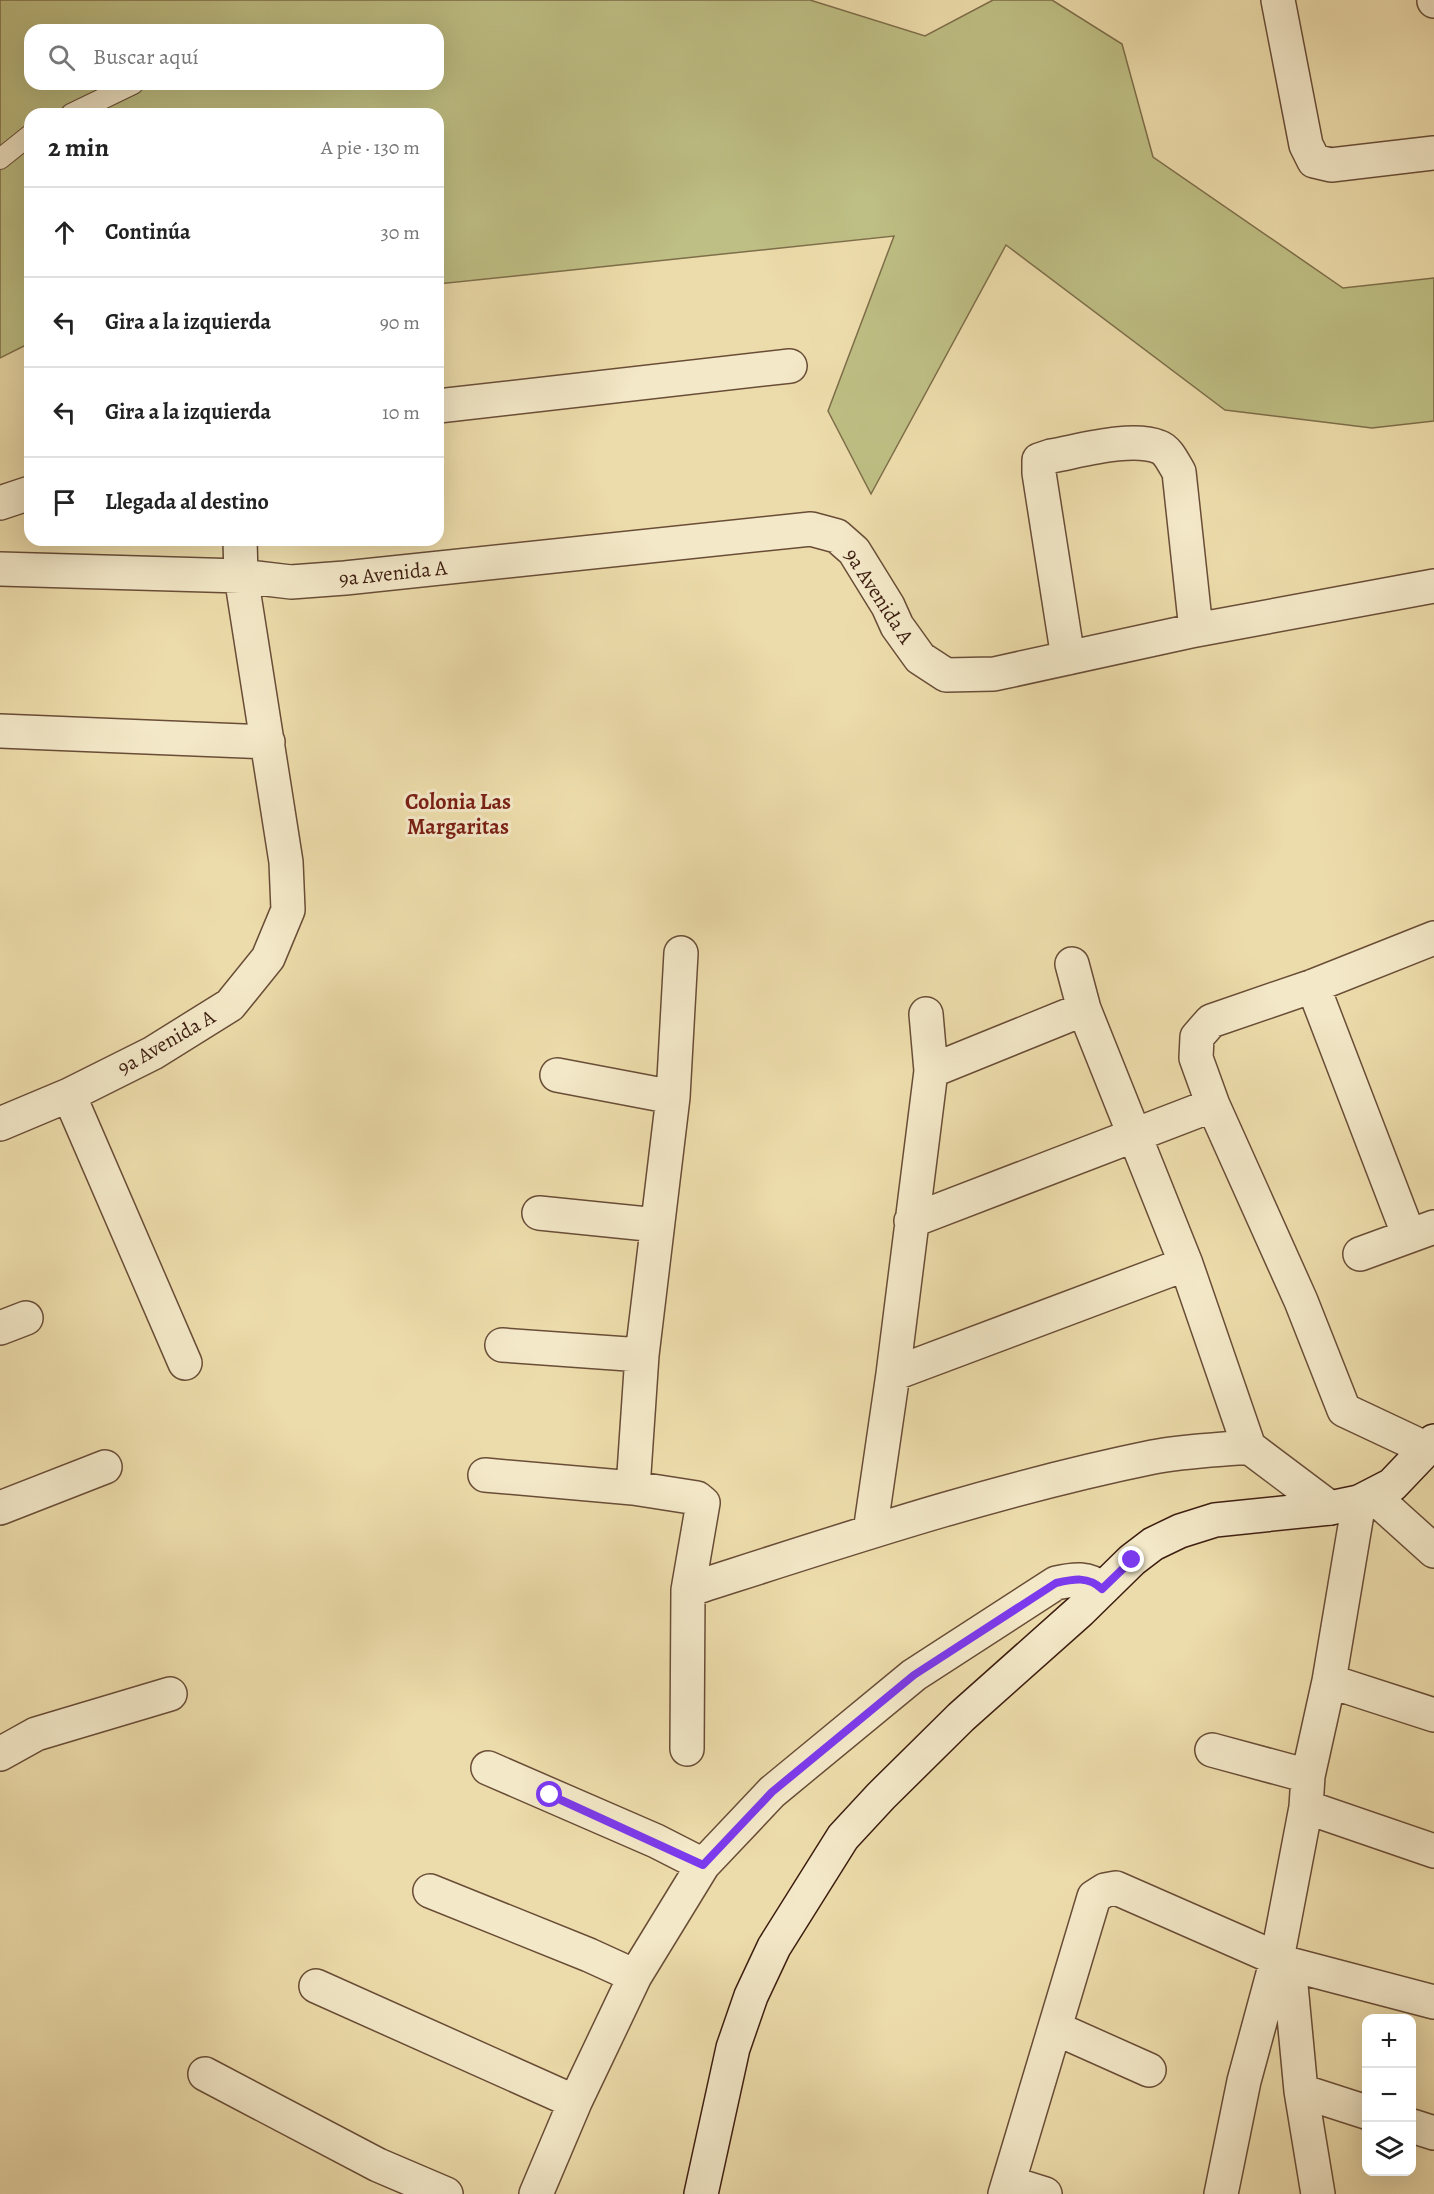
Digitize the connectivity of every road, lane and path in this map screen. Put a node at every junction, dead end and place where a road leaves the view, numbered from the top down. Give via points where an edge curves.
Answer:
1 (1278, 0) edge
2 (121, 90) edge
3 (83, 108) edge
4 (24, 140) edge
5 (1434, 153) edge
6 (0, 159) edge
7 (789, 366) dead end
8 (444, 405) edge
9 (24, 496) edge
10 (0, 503) edge
11 (240, 546) edge
12 (0, 570) edge
13 (241, 576) junction
14 (1434, 586) edge
15 (1196, 630) junction
16 (1068, 658) junction
17 (0, 731) edge
18 (268, 742) junction
19 (1434, 938) edge
20 (681, 953) dead end
21 (1072, 964) dead end
22 (1313, 986) junction
23 (1084, 1009) junction
24 (926, 1014) dead end
25 (931, 1071) junction
26 (557, 1075) dead end
27 (69, 1095) junction
28 (673, 1097) junction
29 (1213, 1105) junction
30 (0, 1125) edge
31 (1136, 1133) junction
32 (539, 1213) dead end
33 (911, 1221) junction
34 (657, 1225) junction
35 (1422, 1232) edge
36 (1360, 1254) dead end
37 (1186, 1264) junction
38 (502, 1345) dead end
39 (642, 1355) junction
40 (184, 1363) dead end
41 (893, 1374) junction
42 (1430, 1445) edge
43 (1249, 1447) junction
44 (105, 1467) dead end
45 (485, 1475) dead end
46 (633, 1488) junction
47 (1354, 1502) junction
48 (0, 1508) edge
49 (870, 1532) junction
50 (1434, 1551) edge
51 (1102, 1589) junction
52 (688, 1590) junction
53 (1329, 1681) junction
54 (170, 1694) dead end
55 (1434, 1715) edge
56 (687, 1749) dead end
57 (1212, 1750) dead end
58 (0, 1754) edge
59 (488, 1768) dead end
60 (1307, 1791) junction
61 (1434, 1851) edge
62 (703, 1865) junction
63 (430, 1891) dead end
64 (1283, 1962) junction
65 (634, 1976) junction
66 (316, 1986) dead end
67 (1434, 2002) edge
68 (1055, 2028) junction
69 (1149, 2070) dead end
70 (205, 2074) dead end
71 (1301, 2091) junction
72 (575, 2102) junction
73 (1362, 2111) edge
74 (1416, 2127) edge
75 (1434, 2133) edge
76 (1008, 2188) edge
77 (446, 2194) edge
78 (536, 2194) edge
79 (701, 2194) edge
80 (1045, 2194) edge
81 (1221, 2194) edge
82 (1318, 2194) edge

1 - 5 street via 1306,146 1314,161 1331,165
2 - 3 lane
4 - 6 lane
7 - 8 street
9 - 10 street
11 - 13 street
12 - 13 street, 9a Avenida A
13 - 16 street, 9a Avenida A via 291,582 345,578 812,529 837,536 854,551 920,658 946,675 994,674
13 - 18 street
14 - 15 street, 9a Avenida A
15 - 16 street, 9a Avenida A
15 - 16 street via 1179,472 1168,455 1160,447 1130,443 1051,456 1039,460 1039,473
17 - 18 street
18 - 27 street, 9a Avenida A via 286,862 288,910 268,958 230,1005 153,1053
19 - 22 street
20 - 28 street
21 - 23 street
22 - 29 street via 1211,1022 1197,1037 1196,1058
22 - 35 street
23 - 25 street
23 - 31 street
24 - 25 street
25 - 33 street
26 - 28 street
27 - 30 street, 9a Avenida A
27 - 40 street
28 - 34 street
29 - 31 street
29 - 42 street via 1344,1410
31 - 33 street
31 - 37 street
32 - 34 street
33 - 41 street
34 - 39 street
35 - 36 street
37 - 41 street
37 - 43 street
38 - 39 street
39 - 46 street
41 - 49 street
42 - 47 street via 1402,1476
43 - 47 street
43 - 49 street via 1155,1457
44 - 48 street
45 - 46 street
46 - 52 street via 697,1498 703,1503
47 - 50 street
47 - 51 street via 1240,1516 1180,1531 1153,1544
47 - 53 street
49 - 52 street
51 - 62 street via 1093,1581 1056,1583 914,1675 772,1792
51 - 79 street via 936,1741 843,1836 774,1947 751,1996 733,2048
52 - 56 street
53 - 55 street
53 - 60 street
54 - 58 street via 36,1734
57 - 60 street
59 - 62 street
60 - 61 street
60 - 64 street
62 - 65 street
63 - 65 street
64 - 67 street
64 - 68 street via 1116,1888 1105,1890 1094,1897
64 - 71 street
64 - 81 street via 1245,2081
65 - 72 street
66 - 72 street
68 - 69 street
68 - 76 street
70 - 77 street via 378,2165
71 - 73 street
71 - 82 street
72 - 78 street
74 - 75 street
76 - 80 street

